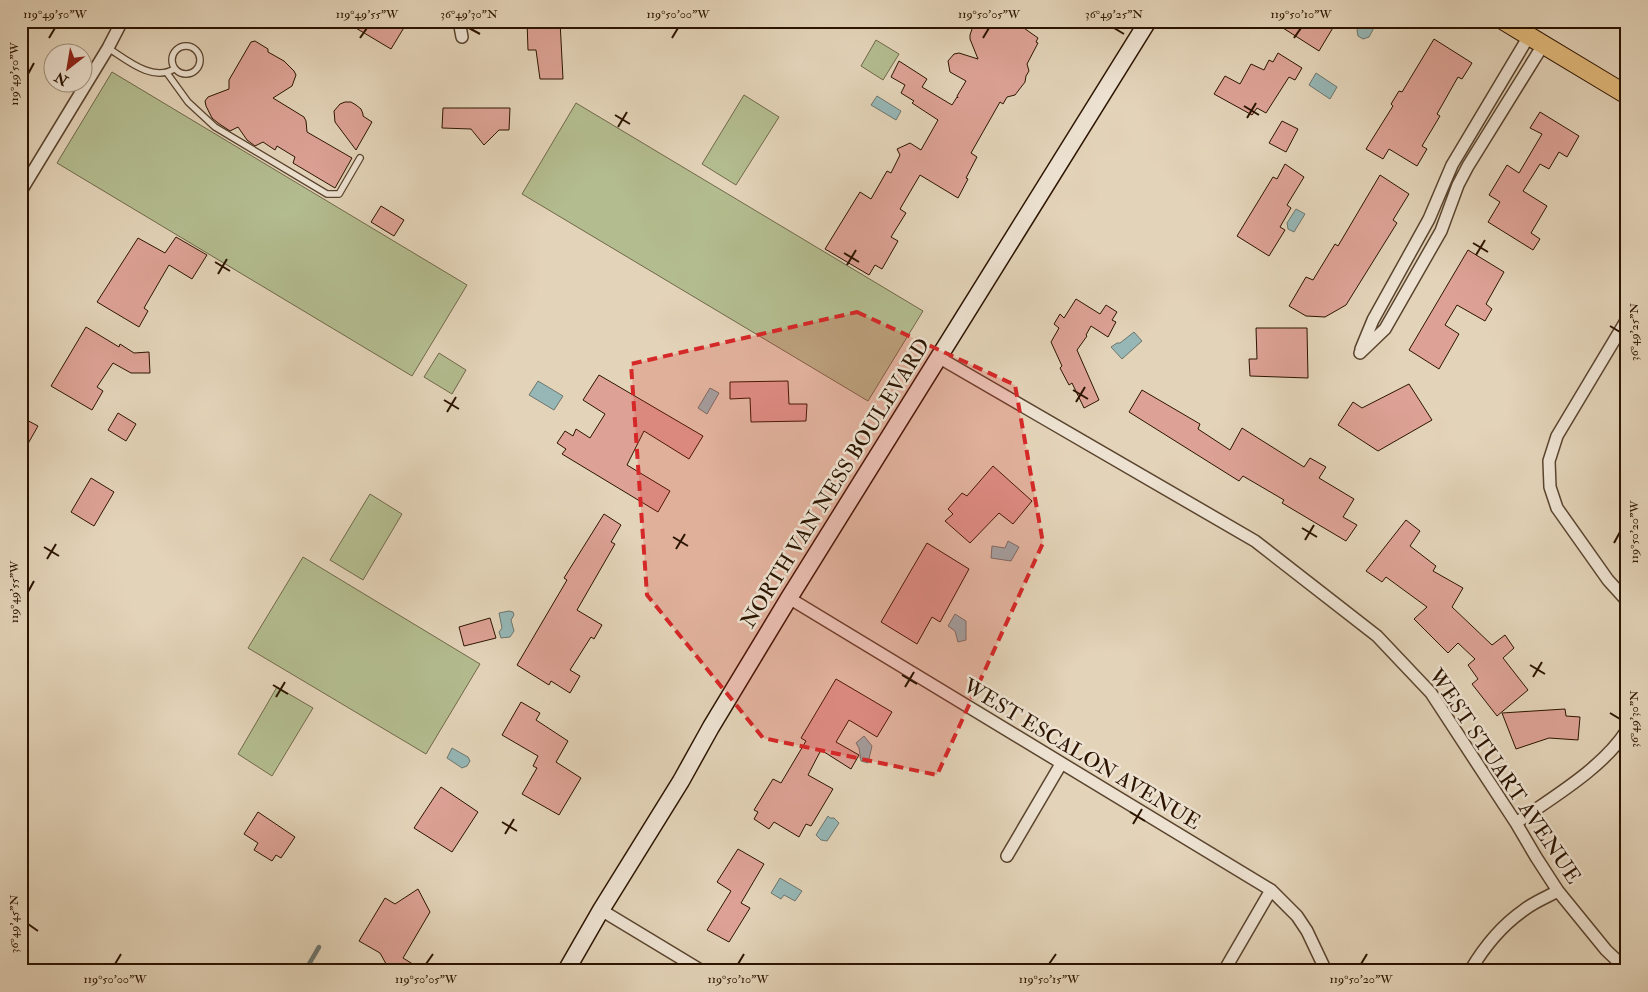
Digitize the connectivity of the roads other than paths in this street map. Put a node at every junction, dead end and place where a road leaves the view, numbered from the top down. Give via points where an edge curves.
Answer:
1 (122, 21) edge
2 (460, 21) edge
3 (1148, 21) edge
4 (1504, 21) edge
5 (462, 37) dead end
6 (1536, 40) junction
7 (108, 48) junction
8 (174, 69) junction
9 (167, 74) junction
10 (1627, 94) edge
11 (1467, 140) junction
12 (1479, 148) junction
13 (360, 158) dead end
14 (21, 191) edge
15 (1430, 219) junction
16 (1443, 227) junction
17 (1391, 288) junction
18 (1404, 295) junction
19 (1627, 319) edge
20 (938, 357) junction
21 (789, 598) junction
22 (1627, 601) edge
23 (1627, 730) edge
24 (1062, 764) junction
25 (1516, 823) junction
26 (1007, 856) dead end
27 (1271, 890) junction
28 (1558, 891) junction
29 (601, 910) junction
30 (1627, 970) edge
31 (566, 971) edge
32 (702, 971) edge
33 (1224, 971) edge
34 (1326, 971) edge
35 (1470, 971) edge

1 - 7 street
2 - 5 street
3 - 20 street, NORTH VAN NESS BOULEVARD
4 - 6 main road
6 - 10 main road
6 - 11 street
6 - 12 street
7 - 9 lane via 150,73
7 - 14 street
8 - 8 lane via 186,75 195,72 200,64 197,51 189,46 179,47 172,55
8 - 9 lane
9 - 13 lane via 188,102 215,127 327,194 339,194
11 - 12 street
11 - 15 street via 1452,165
12 - 16 street via 1458,185
15 - 16 street
15 - 17 street
16 - 18 street
17 - 18 street
17 - 18 street via 1360,353 1385,330
19 - 22 street via 1557,436 1549,461 1550,487 1556,508
20 - 21 street, NORTH VAN NESS BOULEVARD
20 - 25 street, WEST STUART AVENUE via 1255,541 1377,636 1431,693
21 - 24 street, WEST ESCALON AVENUE
21 - 29 street, NORTH VAN NESS BOULEVARD
23 - 25 street via 1598,764
24 - 26 street
24 - 27 street, WEST ESCALON AVENUE
25 - 28 street, WEST STUART AVENUE
27 - 33 street
27 - 34 street, WEST ESCALON AVENUE via 1297,916
28 - 30 street, WEST STUART AVENUE via 1606,950
28 - 35 street via 1525,909 1506,925 1483,949
29 - 31 street, NORTH VAN NESS BOULEVARD
29 - 32 street

